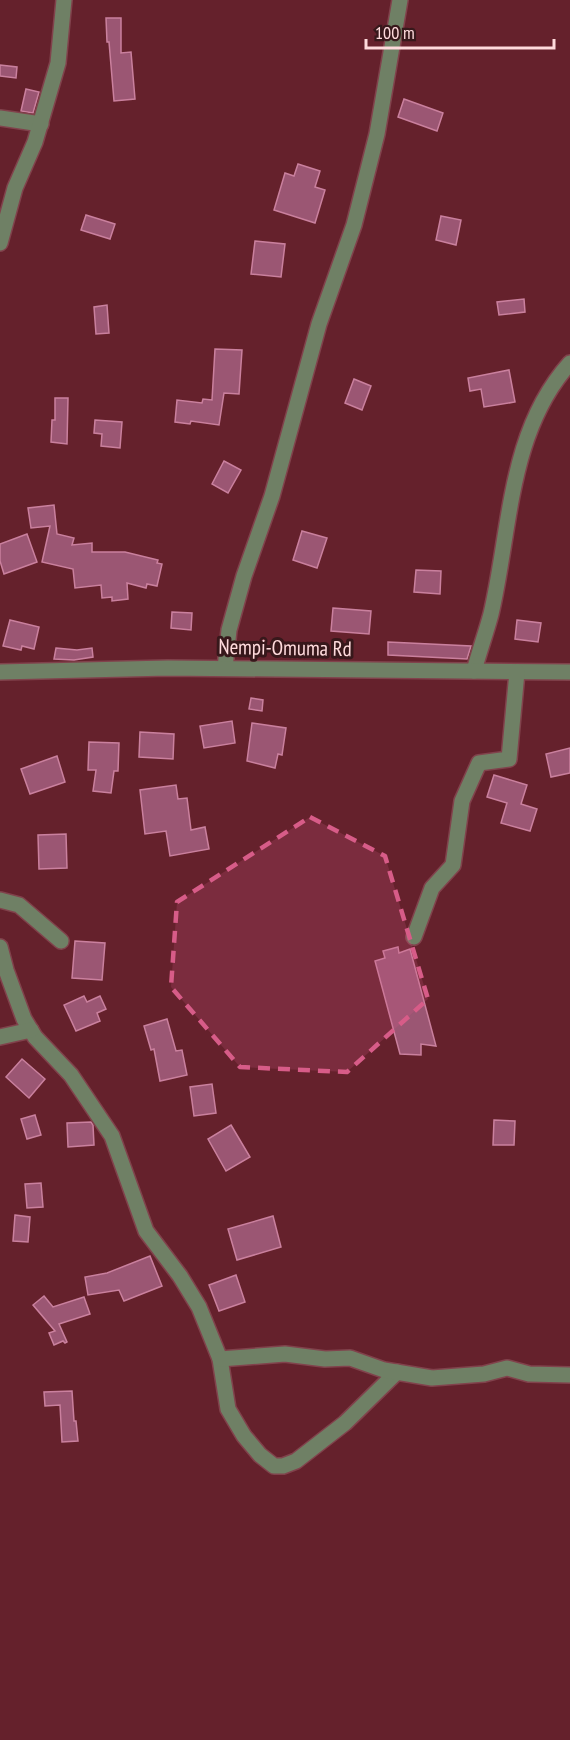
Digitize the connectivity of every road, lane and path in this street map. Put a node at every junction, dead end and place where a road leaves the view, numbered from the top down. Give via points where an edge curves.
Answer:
1 (64, 0) edge
2 (400, 0) edge
3 (0, 118) edge
4 (41, 124) junction
5 (0, 243) edge
6 (570, 363) edge
7 (225, 668) junction
8 (474, 671) junction
9 (0, 672) edge
10 (517, 672) junction
11 (570, 672) edge
12 (0, 900) edge
13 (414, 937) dead end
14 (61, 941) dead end
15 (0, 947) edge
16 (31, 1030) junction
17 (0, 1037) edge
18 (220, 1359) junction
19 (397, 1372) junction
20 (570, 1375) edge

1 - 4 street via 58,63
2 - 7 street via 377,134 357,214 319,324 272,496 244,576 229,630
3 - 4 street
4 - 5 street via 15,188
6 - 8 street via 541,405 517,467 491,614
7 - 8 street, Nempi-Omuma Rd
7 - 9 street, Nempi-Omuma Rd
8 - 10 street, Nempi-Omuma Rd
10 - 11 street, Nempi-Omuma Rd
10 - 13 street via 509,759 479,763 462,801 453,865 432,888
12 - 14 street via 18,905
15 - 16 street via 9,980
16 - 17 street
16 - 18 street via 71,1075 104,1121 120,1153 146,1231 199,1307
18 - 19 street via 285,1354 350,1358
18 - 19 street via 228,1408 244,1436 273,1466 283,1467 345,1423
19 - 20 street via 432,1378 507,1368 529,1374

